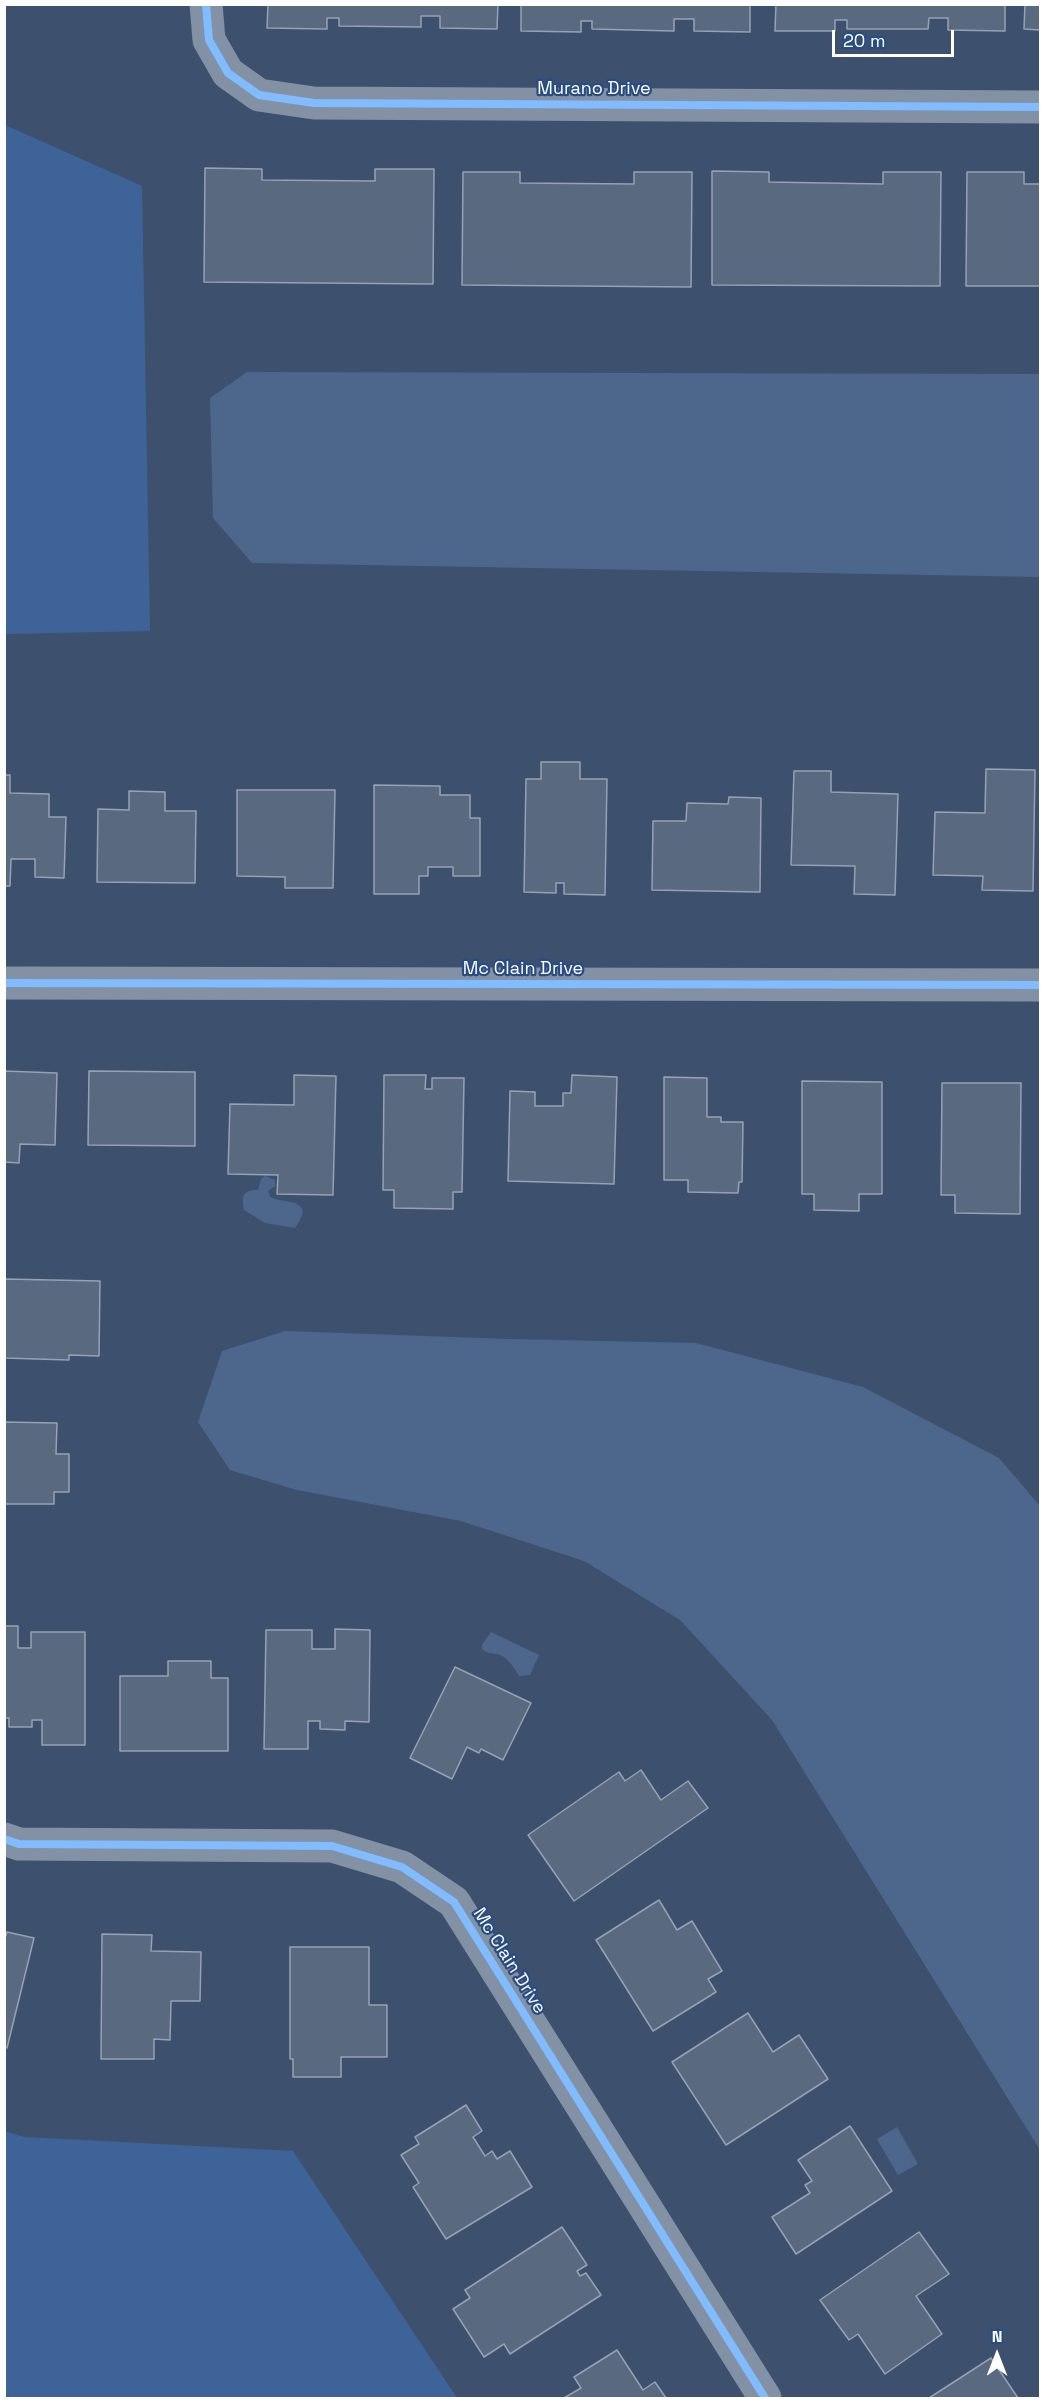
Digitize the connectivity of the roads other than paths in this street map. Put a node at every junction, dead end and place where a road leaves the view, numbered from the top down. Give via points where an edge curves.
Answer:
1 (206, 4) edge
2 (1041, 107) edge
3 (4, 983) edge
4 (1041, 985) edge
5 (4, 1839) edge
6 (765, 2398) edge

1 - 2 street, Murano Drive via 209,40 228,73 259,95 314,103
3 - 4 street, Mc Clain Drive
5 - 6 street, Mc Clain Drive via 19,1844 332,1846 402,1867 454,1902

